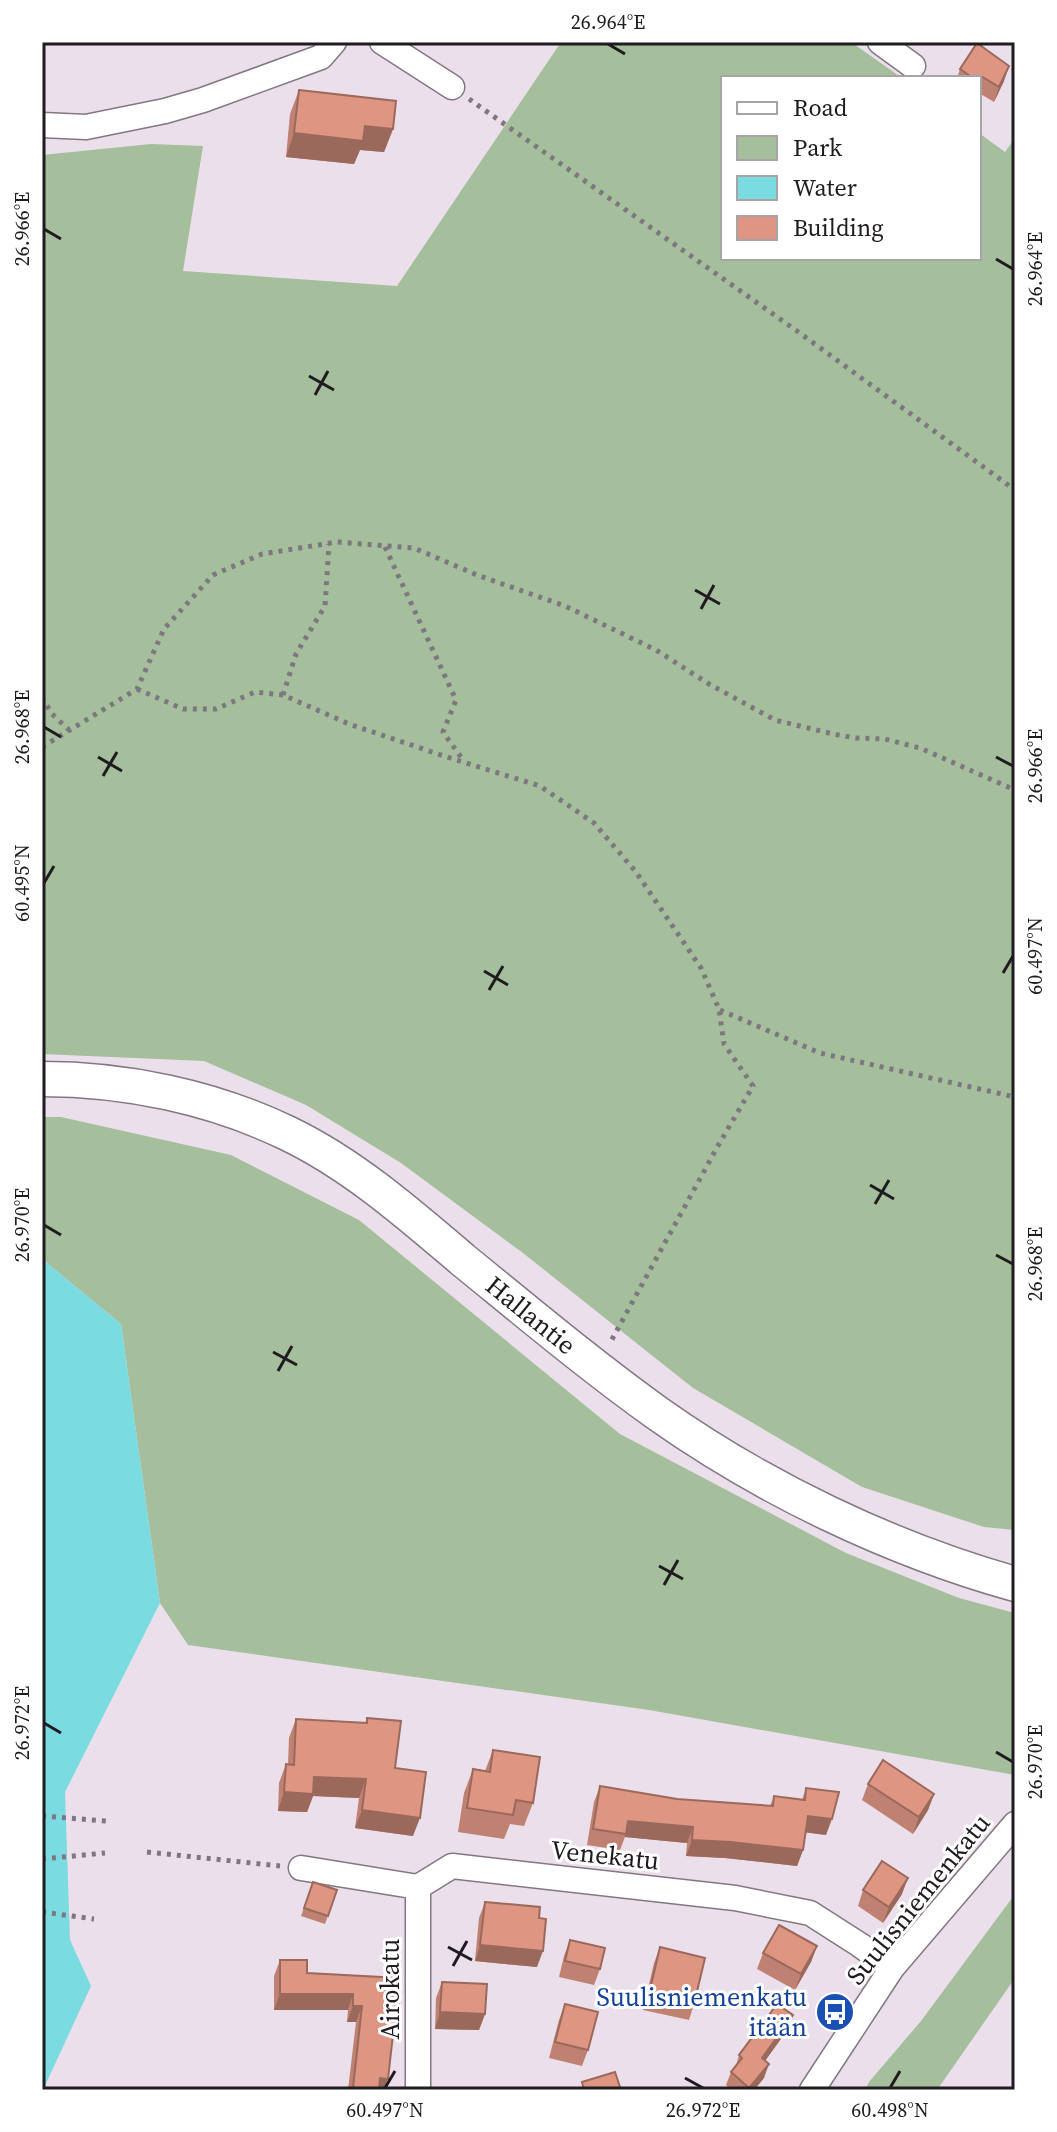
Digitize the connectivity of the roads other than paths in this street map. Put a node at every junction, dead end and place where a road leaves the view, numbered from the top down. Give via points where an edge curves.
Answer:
1 (334, 42) edge
2 (382, 42) edge
3 (880, 42) edge
4 (913, 66) dead end
5 (452, 87) road end
6 (42, 125) edge
7 (42, 1079) edge
8 (1015, 1584) edge
9 (1015, 1824) edge
10 (301, 1868) road end
11 (418, 1887) junction
12 (892, 1968) junction
13 (418, 2090) edge
14 (812, 2090) edge

1 - 6 street via 321,57 165,111 86,127
2 - 5 street
3 - 4 street
7 - 8 street, Hallantie via 136,1086 246,1115 290,1135 348,1169 596,1369 728,1459 912,1550
9 - 12 street, Suulisniemenkatu
10 - 11 street
11 - 12 street, Venekatu via 452,1866 735,1898 810,1913
11 - 13 street, Airokatu
12 - 14 street, Suulisniemenkatu

